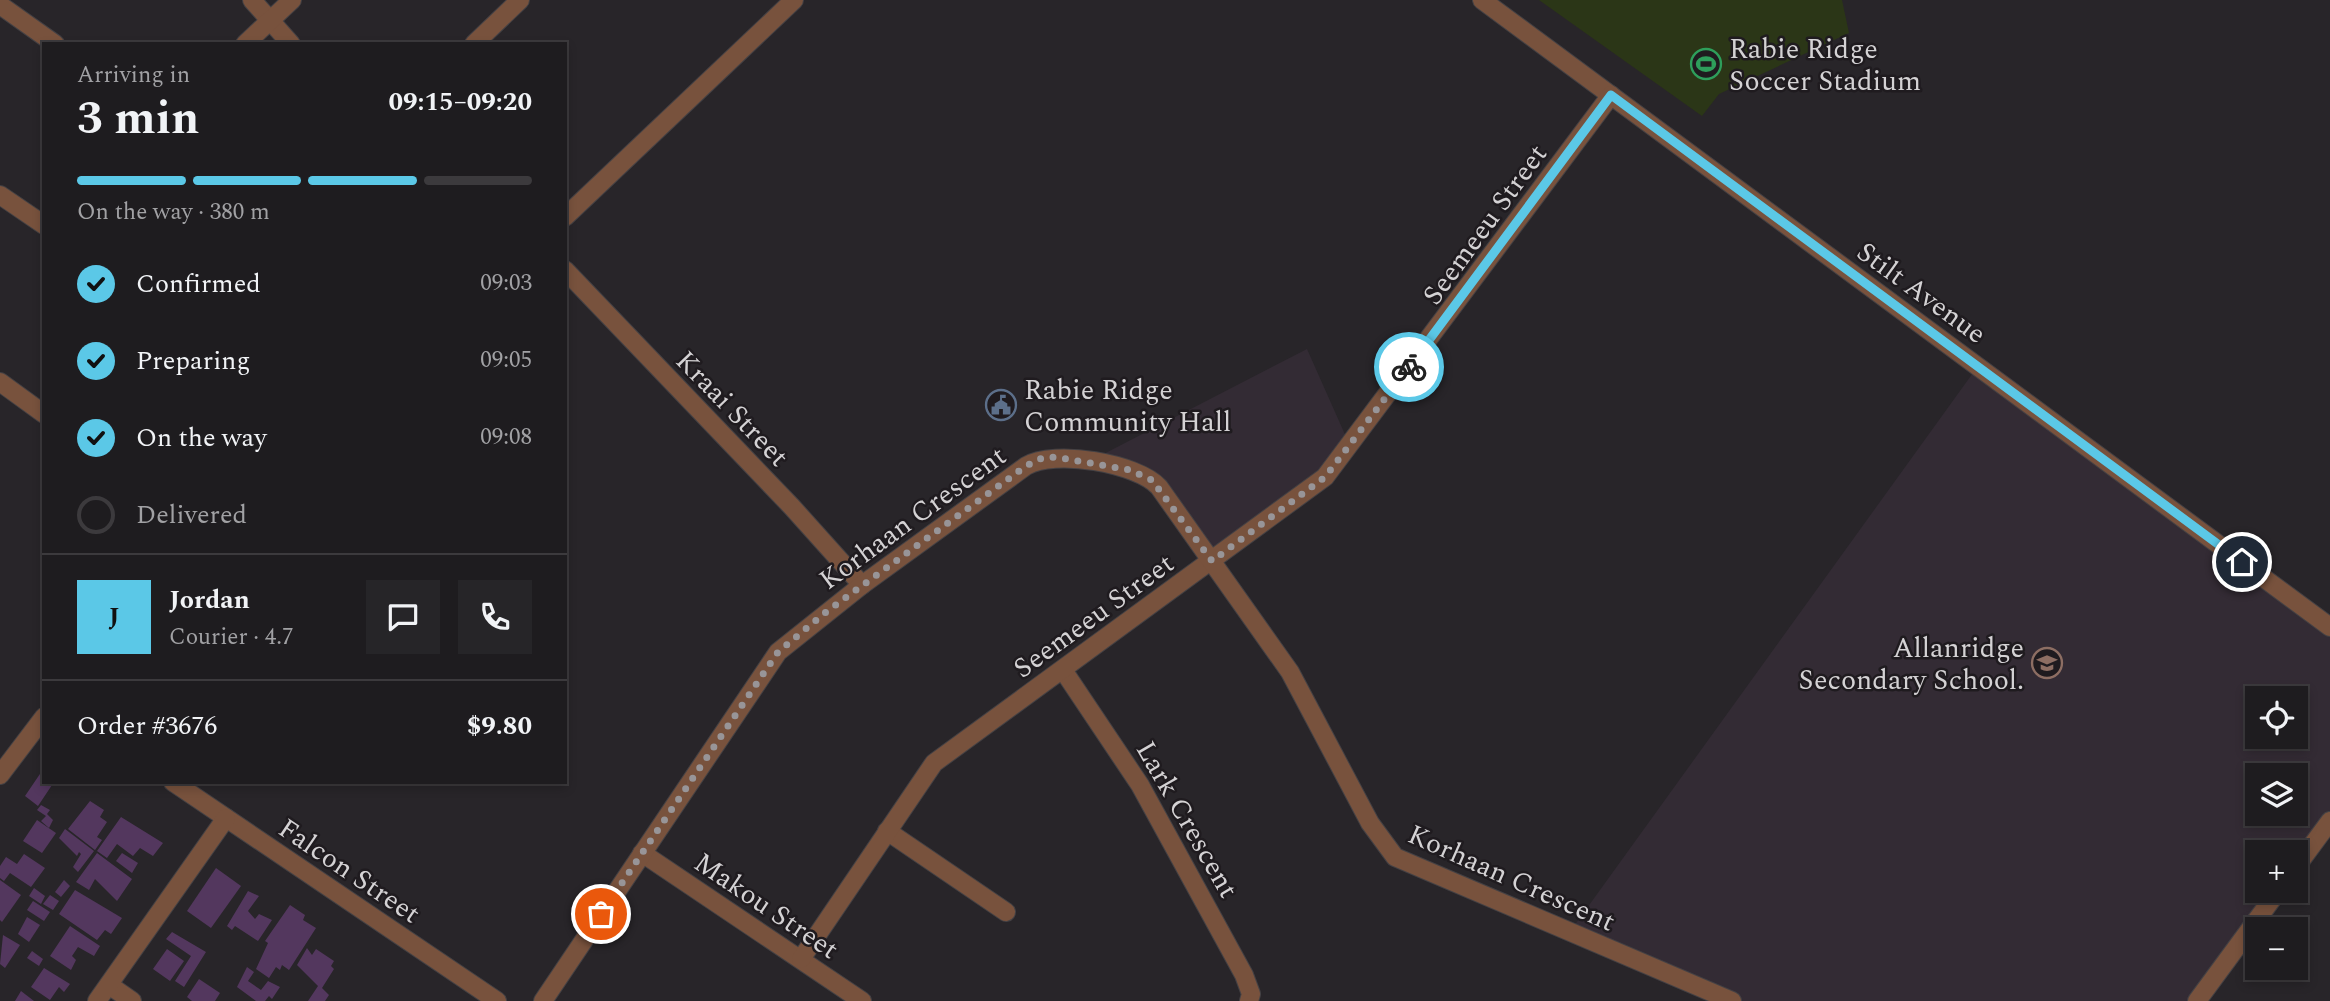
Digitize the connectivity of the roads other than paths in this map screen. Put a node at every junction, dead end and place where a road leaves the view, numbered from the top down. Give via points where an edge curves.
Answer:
1 (252, 0) edge
2 (292, 0) edge
3 (520, 0) edge
4 (794, 0) edge
5 (1482, 0) edge
6 (0, 5) edge
7 (270, 20) junction
8 (52, 42) edge
9 (247, 42) edge
10 (289, 42) edge
11 (476, 42) edge
12 (1611, 95) junction
13 (0, 195) edge
14 (567, 215) edge
15 (42, 224) edge
16 (567, 272) edge
17 (0, 382) edge
18 (42, 413) edge
19 (1212, 561) junction
20 (862, 585) junction
21 (2330, 627) edge
22 (1063, 670) junction
23 (42, 720) edge
24 (0, 775) edge
25 (176, 784) edge
26 (226, 818) junction
27 (2328, 826) edge
28 (887, 831) junction
29 (2308, 852) edge
30 (642, 853) junction
31 (2269, 903) edge
32 (1006, 912) dead end
33 (802, 959) junction
34 (109, 985) junction
35 (97, 1001) edge
36 (132, 1001) edge
37 (497, 1001) edge
38 (543, 1001) edge
39 (862, 1001) edge
40 (1250, 1001) edge
41 (1732, 1001) edge
42 (2197, 1001) edge

1 - 7 street
2 - 7 street
3 - 11 street
4 - 14 street
5 - 12 street, Stilt Avenue
6 - 8 street
7 - 9 street
7 - 10 street
12 - 19 street, Seemeeu Street via 1332,471
12 - 21 street, Stilt Avenue
13 - 15 street
16 - 20 street, Kraai Street
17 - 18 street
19 - 20 street, Korhaan Crescent via 1152,480 1130,470 1055,457 1026,466
19 - 22 street, Seemeeu Street
19 - 41 street, Korhaan Crescent via 1290,672 1370,823 1395,857
20 - 30 street, Korhaan Crescent via 778,652
22 - 28 street, Seemeeu Street via 934,763
22 - 40 street, Lark Crescent via 1122,754 1176,846 1244,975
23 - 24 street
25 - 26 street, Falcon Street
26 - 34 street
26 - 37 street, Falcon Street
27 - 29 street
28 - 32 street
28 - 33 street, Seemeeu Street
30 - 33 street, Makou Street
30 - 38 street, Korhaan Crescent
31 - 42 street
33 - 39 street, Makou Street
34 - 35 street
34 - 36 street

